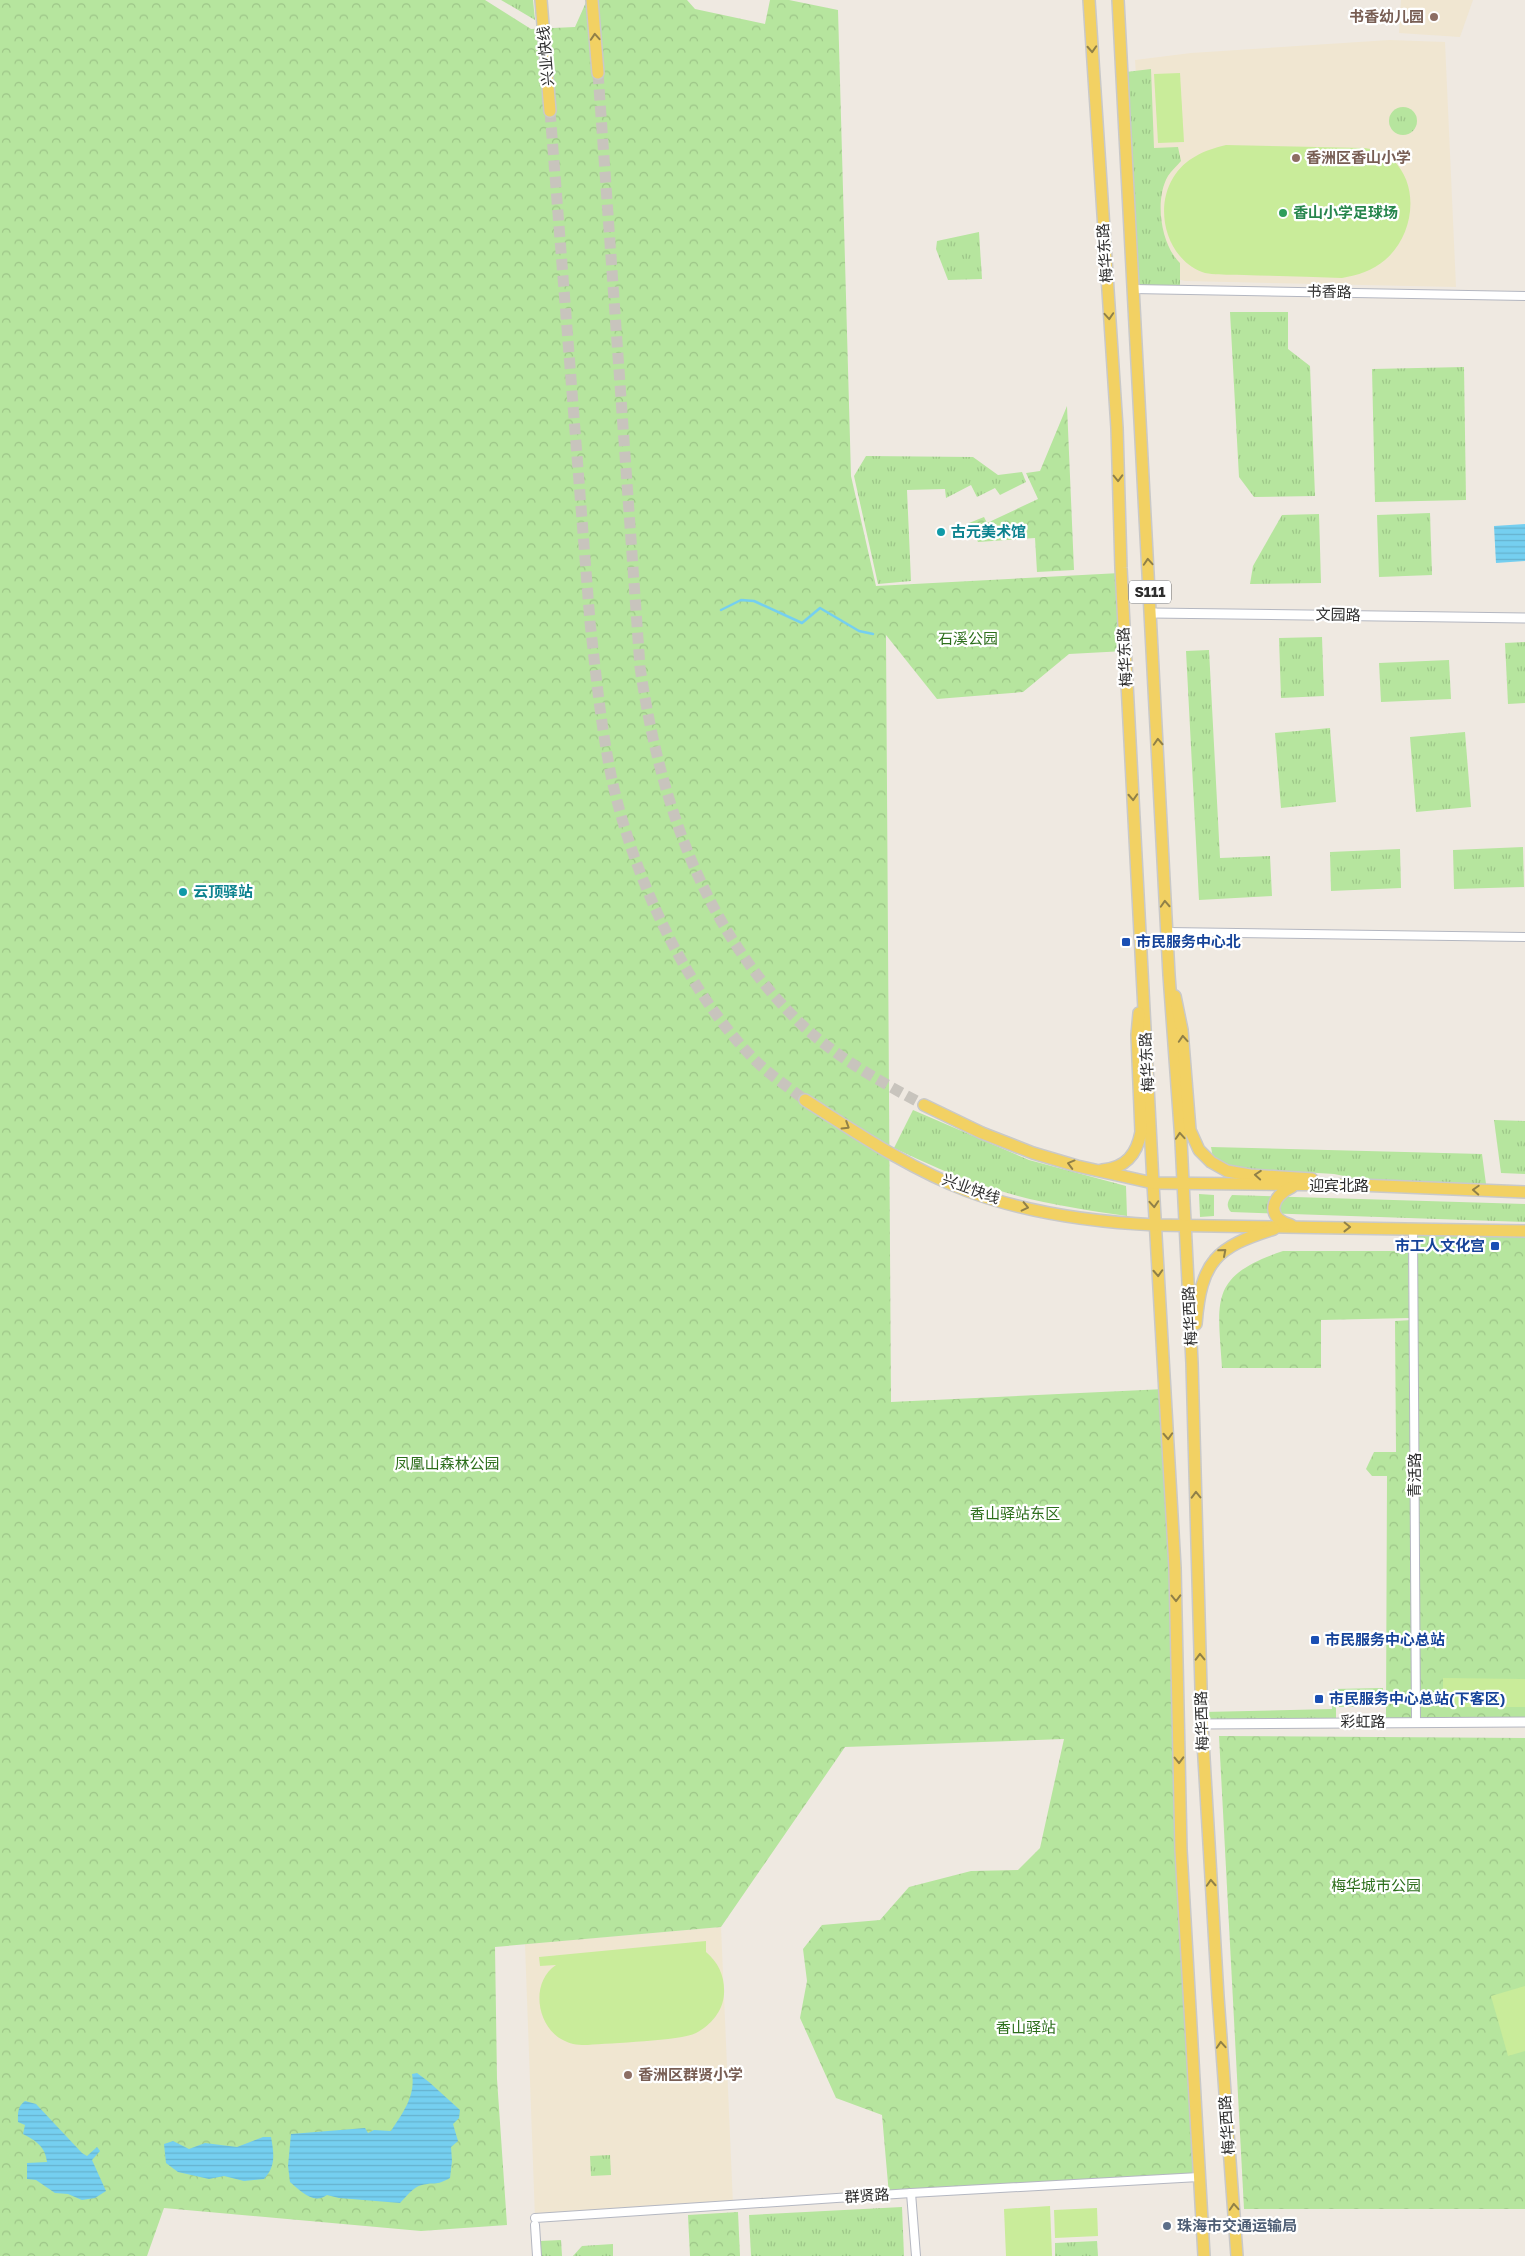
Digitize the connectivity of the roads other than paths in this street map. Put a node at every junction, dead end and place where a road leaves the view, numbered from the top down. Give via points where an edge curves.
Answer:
1 (541, 0) edge
2 (592, 0) edge
3 (1089, 0) edge
4 (1118, 0) edge
5 (598, 73) tunnel mouth
6 (550, 111) tunnel mouth
7 (1133, 289) junction
8 (1525, 296) edge
9 (1151, 613) junction
10 (1525, 618) edge
11 (1167, 932) junction
12 (1525, 937) edge
13 (1169, 975) junction
14 (1142, 984) junction
15 (805, 1100) tunnel mouth
16 (924, 1105) tunnel mouth
17 (1093, 1170) junction
18 (1152, 1183) junction
19 (1182, 1185) junction
20 (1358, 1185) junction
21 (1293, 1186) junction
22 (1525, 1192) edge
23 (1156, 1225) junction
24 (1185, 1225) junction
25 (1284, 1226) junction
26 (1298, 1226) junction
27 (1413, 1228) junction
28 (1525, 1231) edge
29 (1192, 1363) junction
30 (1416, 1722) junction
31 (1525, 1722) edge
32 (1202, 1724) junction
33 (1199, 2178) junction
34 (911, 2193) junction
35 (537, 2256) edge
36 (916, 2256) edge
37 (1204, 2256) edge
38 (1237, 2256) edge

1 - 6 main road, 兴业快线
5 -> 2 main road
3 -> 14 main road, 梅华东路 / S111 via 1117,428
4 - 7 main road, 梅华东路 / S111
7 - 8 street, 书香路
9 -> 7 main road, 梅华东路 / S111
9 - 10 street, 文园路
11 -> 9 main road, 梅华东路 / S111
11 - 12 street
11 - 13 main road, 梅华东路 / S111
19 -> 13 main road, 梅华东路 / S111
20 -> 13 main road via 1331,1180 1238,1174 1219,1168 1205,1157 1190,1130 1181,1019
14 - 17 main road via 1137,1027 1139,1143 1123,1165
14 - 18 main road, 梅华东路 / S111
15 -> 23 main road, 兴业快线 via 895,1155 968,1191 1067,1215
17 -> 16 main road via 1013,1146
17 - 18 main road
18 - 19 main road, 迎宾北路
18 -> 23 main road, 梅华东路 / S111
19 - 21 main road, 迎宾北路
19 - 24 main road, 梅华西路
20 - 21 main road, 迎宾北路
22 -> 20 main road, 迎宾北路
21 - 26 main road via 1276,1198 1274,1210 1277,1218
23 - 24 main road
23 -> 33 main road, 梅华西路 via 1175,1568 1181,1850
24 - 25 main road
24 - 29 main road, 梅华西路
25 - 26 main road
29 -> 25 main road via 1198,1302 1213,1262 1240,1240
26 -> 27 main road
27 - 28 main road
27 - 30 street, 青活路
32 -> 29 main road, 梅华西路
30 - 31 street, 彩虹路
30 - 32 street, 彩虹路
38 -> 32 main road, 梅华西路
33 - 34 street, 群贤路
33 - 37 main road, 梅华西路
34 - 35 street, 群贤路 via 535,2222
34 - 36 street

